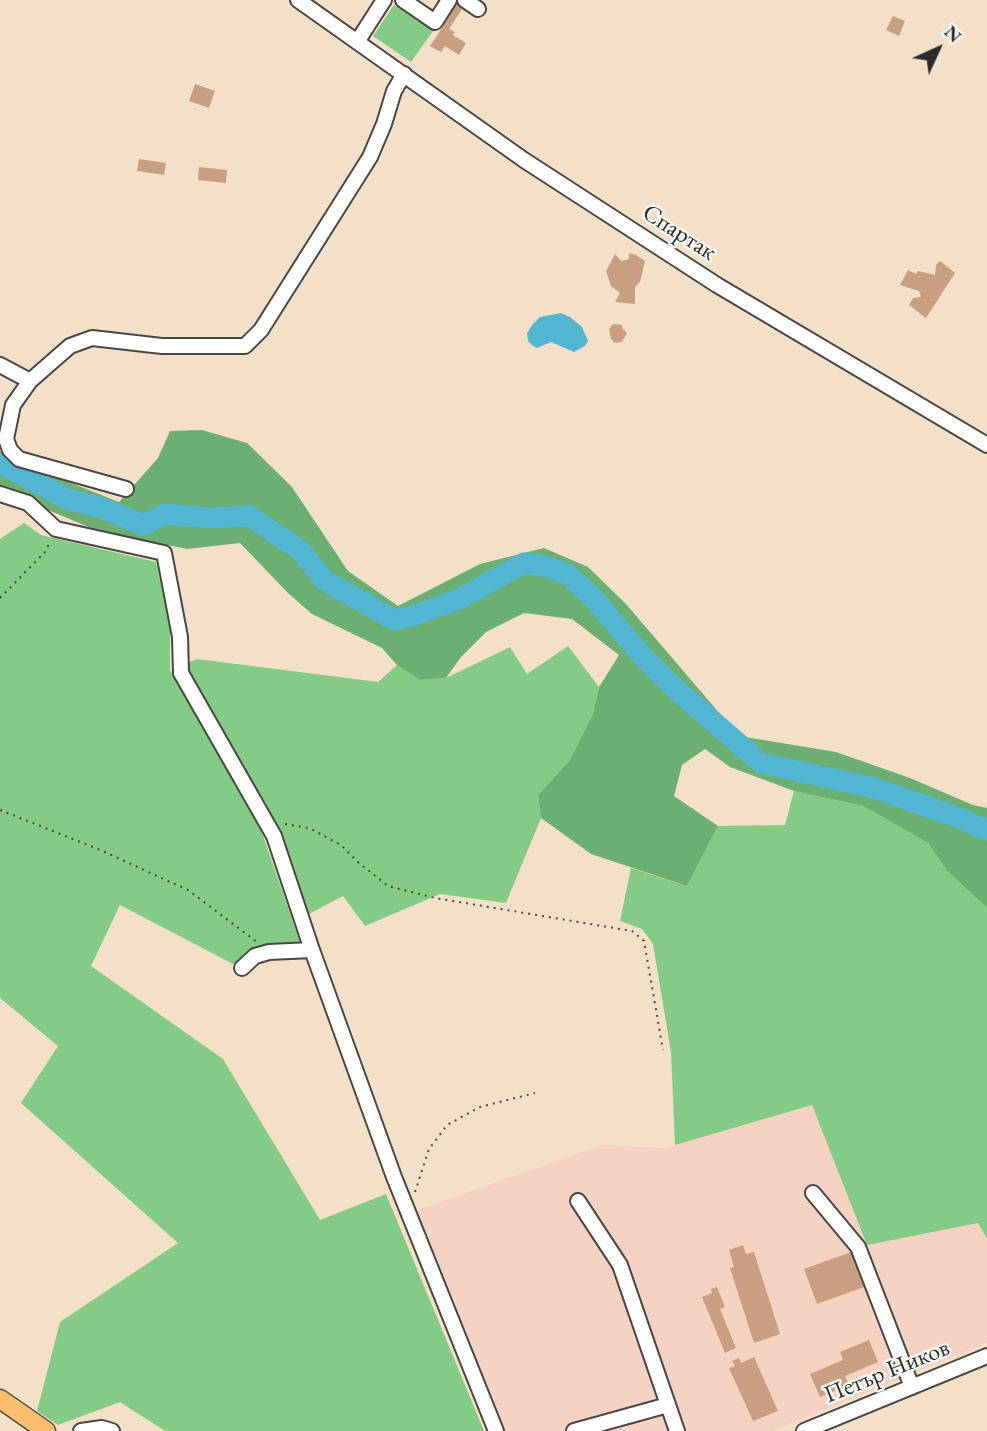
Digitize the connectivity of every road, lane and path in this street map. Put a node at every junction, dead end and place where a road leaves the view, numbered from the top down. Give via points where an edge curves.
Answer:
1 (298, 0) edge
2 (384, 0) edge
3 (403, 0) edge
4 (449, 0) edge
5 (465, 0) edge
6 (478, 9) dead end
7 (357, 42) junction
8 (404, 74) junction
9 (0, 365) edge
10 (30, 381) junction
11 (987, 445) edge
12 (126, 489) dead end
13 (0, 494) edge
14 (56, 529) junction
15 (0, 598) edge
16 (0, 810) edge
17 (266, 822) junction
18 (312, 950) junction
19 (269, 952) junction
20 (242, 968) dead end
21 (663, 1050) dead end
22 (534, 1093) dead end
23 (813, 1193) dead end
24 (578, 1201) dead end
25 (408, 1213) junction
26 (987, 1356) edge
27 (912, 1387) junction
28 (0, 1399) edge
29 (668, 1405) junction
30 (830, 1427) edge
31 (46, 1431) edge
32 (81, 1431) edge
33 (111, 1431) edge
34 (496, 1431) edge
35 (574, 1431) edge
36 (677, 1431) edge
37 (804, 1431) edge

1 - 7 street, Спартак
2 - 7 street
3 - 4 street via 435,22
5 - 6 street
7 - 8 street, Спартак
8 - 10 street via 370,157 261,330 246,346 162,346 92,338 70,346
8 - 11 street, Спартак via 524,160 717,285
9 - 10 street
10 - 12 street via 13,405 6,439 10,450 19,459
13 - 14 street via 28,503
14 - 15 path via 45,552
14 - 17 street via 164,553 180,638 181,674
16 - 19 path via 188,890
17 - 18 street via 287,870
17 - 21 path via 309,828 341,845 388,886 632,931 644,942
18 - 19 street
18 - 25 street
19 - 20 street via 255,956
22 - 25 path via 480,1107 447,1125 429,1149
23 - 27 street via 858,1247
24 - 29 street via 620,1265
25 - 34 street
26 - 27 street, Петър Ников
27 - 30 street, Петър Ников
28 - 31 main road
29 - 35 street
29 - 36 street
30 - 37 street, Петър Ников
32 - 33 street

